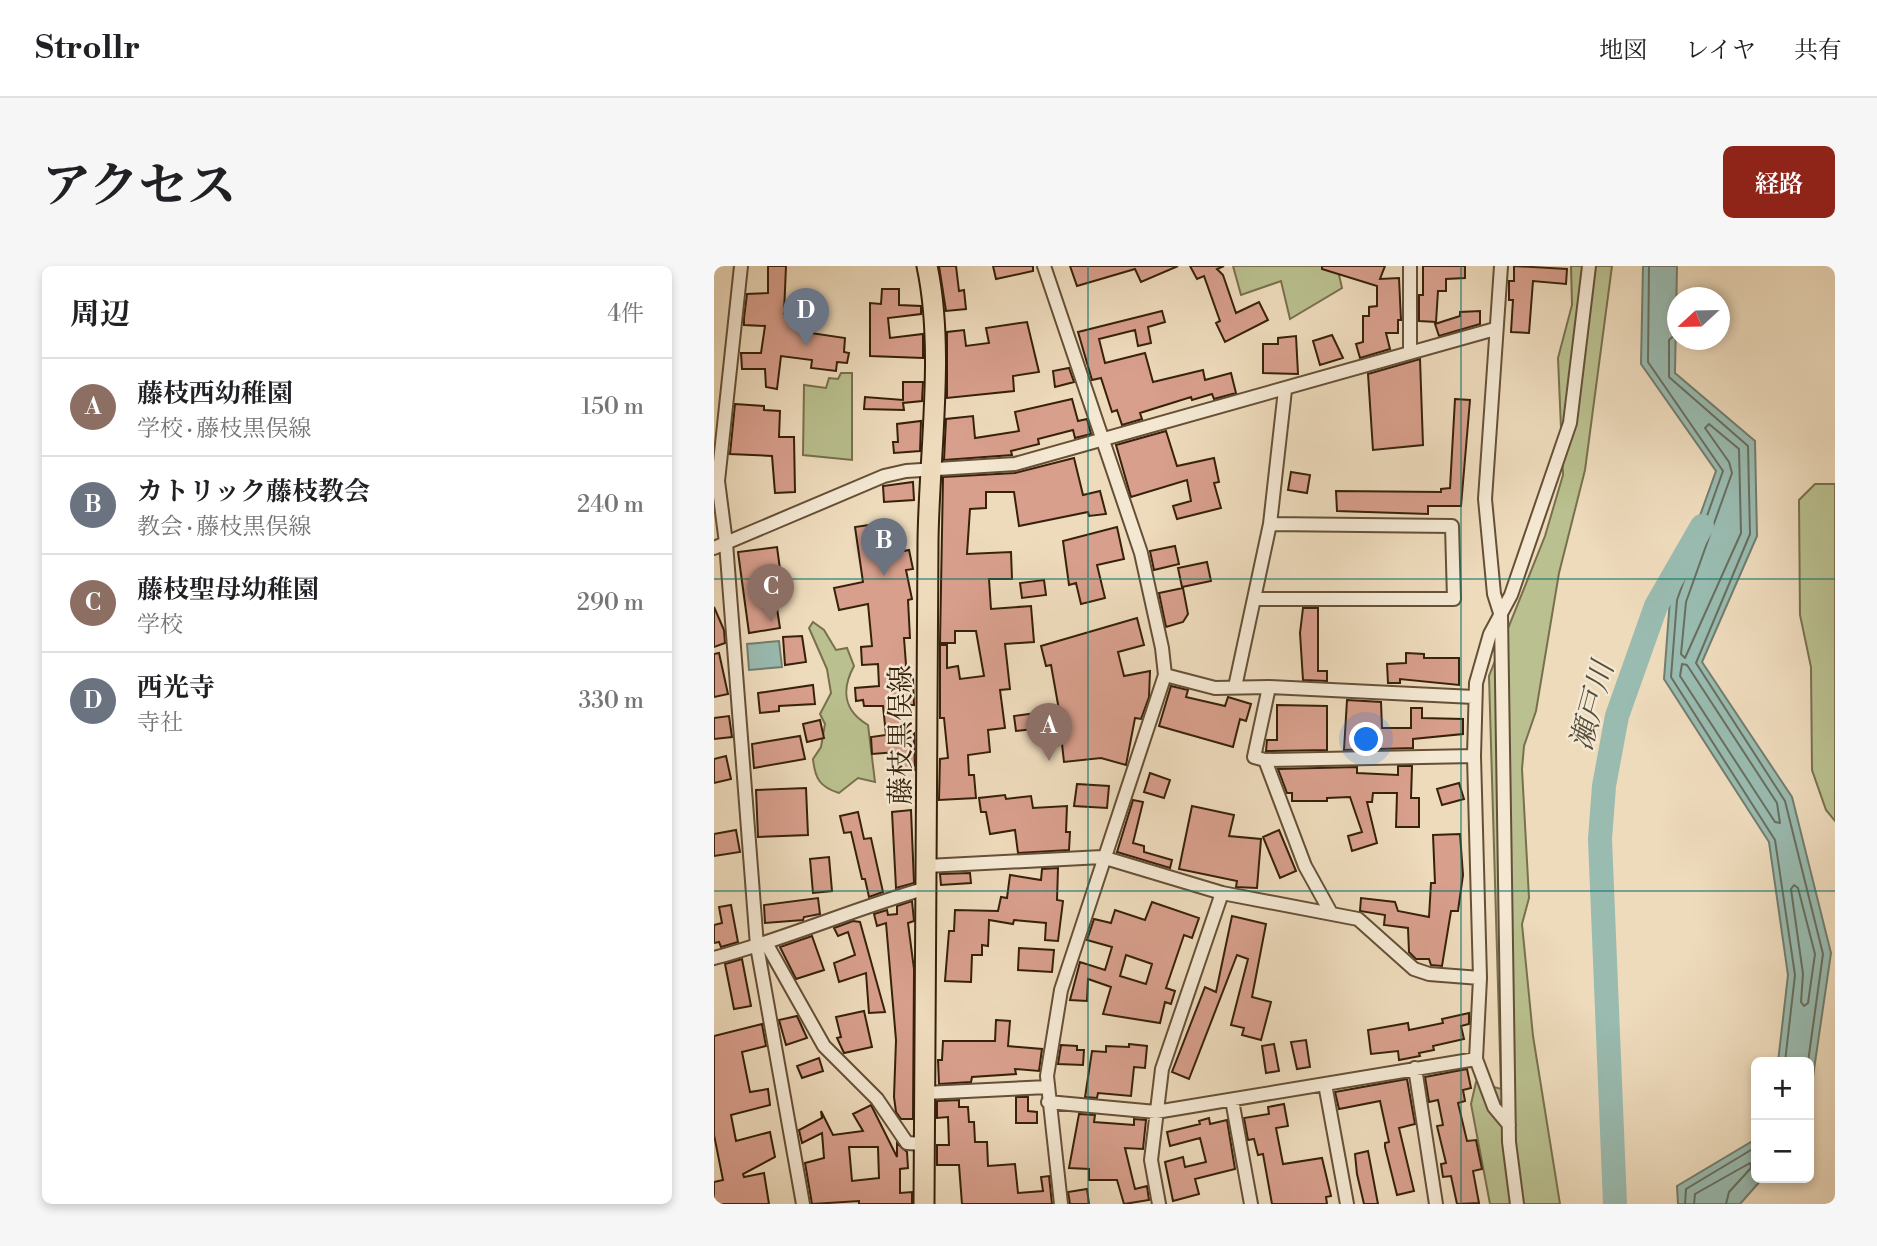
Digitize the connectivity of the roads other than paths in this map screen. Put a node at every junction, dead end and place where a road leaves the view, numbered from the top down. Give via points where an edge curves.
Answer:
1 (741, 266) edge
2 (927, 266) edge
3 (1044, 266) edge
4 (1410, 266) edge
5 (1501, 266) edge
6 (1589, 266) edge
7 (1494, 329) junction
8 (1410, 350) junction
9 (1285, 390) junction
10 (720, 398) edge
11 (1102, 439) junction
12 (931, 469) junction
13 (1270, 524) junction
14 (720, 545) edge
15 (1254, 599) junction
16 (1501, 617) junction
17 (1165, 675) junction
18 (1235, 687) junction
19 (1269, 687) junction
20 (1474, 697) junction
21 (1474, 756) junction
22 (1265, 761) junction
23 (1102, 857) junction
24 (927, 866) junction
25 (927, 888) junction
26 (1223, 893) junction
27 (1331, 914) junction
28 (762, 944) junction
29 (714, 958) edge
30 (1480, 978) junction
31 (1476, 1059) junction
32 (1415, 1068) junction
33 (1325, 1084) junction
34 (1048, 1087) junction
35 (925, 1093) junction
36 (1232, 1100) junction
37 (1048, 1102) junction
38 (1156, 1112) junction
39 (1509, 1125) junction
40 (924, 1144) junction
41 (803, 1204) edge
42 (924, 1204) edge
43 (1061, 1204) edge
44 (1159, 1204) edge
45 (1251, 1204) edge
46 (1347, 1204) edge
47 (1436, 1204) edge
48 (1517, 1204) edge

1 - 10 street
2 - 12 main road, 藤枝黒俣線 via 934,388
3 - 11 street
4 - 8 street
5 - 7 street
6 - 16 street via 1570,423
7 - 8 street
7 - 16 street via 1485,499 1494,594
8 - 9 street
9 - 11 street
9 - 13 street
10 - 14 street
11 - 12 street via 1015,464
11 - 17 street via 1141,553
12 - 14 street via 906,471 856,486
12 - 24 main road, 藤枝黒俣線
13 - 15 street
13 - 15 street via 1452,526 1454,599
14 - 28 street
15 - 18 street
16 - 20 street via 1490,634
16 - 39 street
17 - 18 street via 1214,688
17 - 23 street
18 - 19 street
19 - 20 street
19 - 22 street via 1254,757
20 - 21 street
21 - 22 street
21 - 30 street
22 - 27 street via 1305,866
23 - 24 street
23 - 26 street
23 - 34 street via 1061,990
24 - 25 main road, 藤枝黒俣線
25 - 28 street
25 - 35 main road, 藤枝黒俣線
26 - 27 street
26 - 38 street via 1169,1043
27 - 30 street via 1358,919 1414,969
28 - 29 street
28 - 40 street via 824,1046 877,1098 907,1143
28 - 41 street
30 - 31 street
31 - 32 street
31 - 39 street via 1494,1107
32 - 33 street
32 - 47 street
33 - 36 street
33 - 46 street
34 - 35 street
34 - 37 street
35 - 40 main road, 藤枝黒俣線
36 - 38 street
36 - 45 street
37 - 38 street
37 - 43 street
38 - 44 street via 1151,1160
39 - 48 street
40 - 42 main road, 藤枝黒俣線

